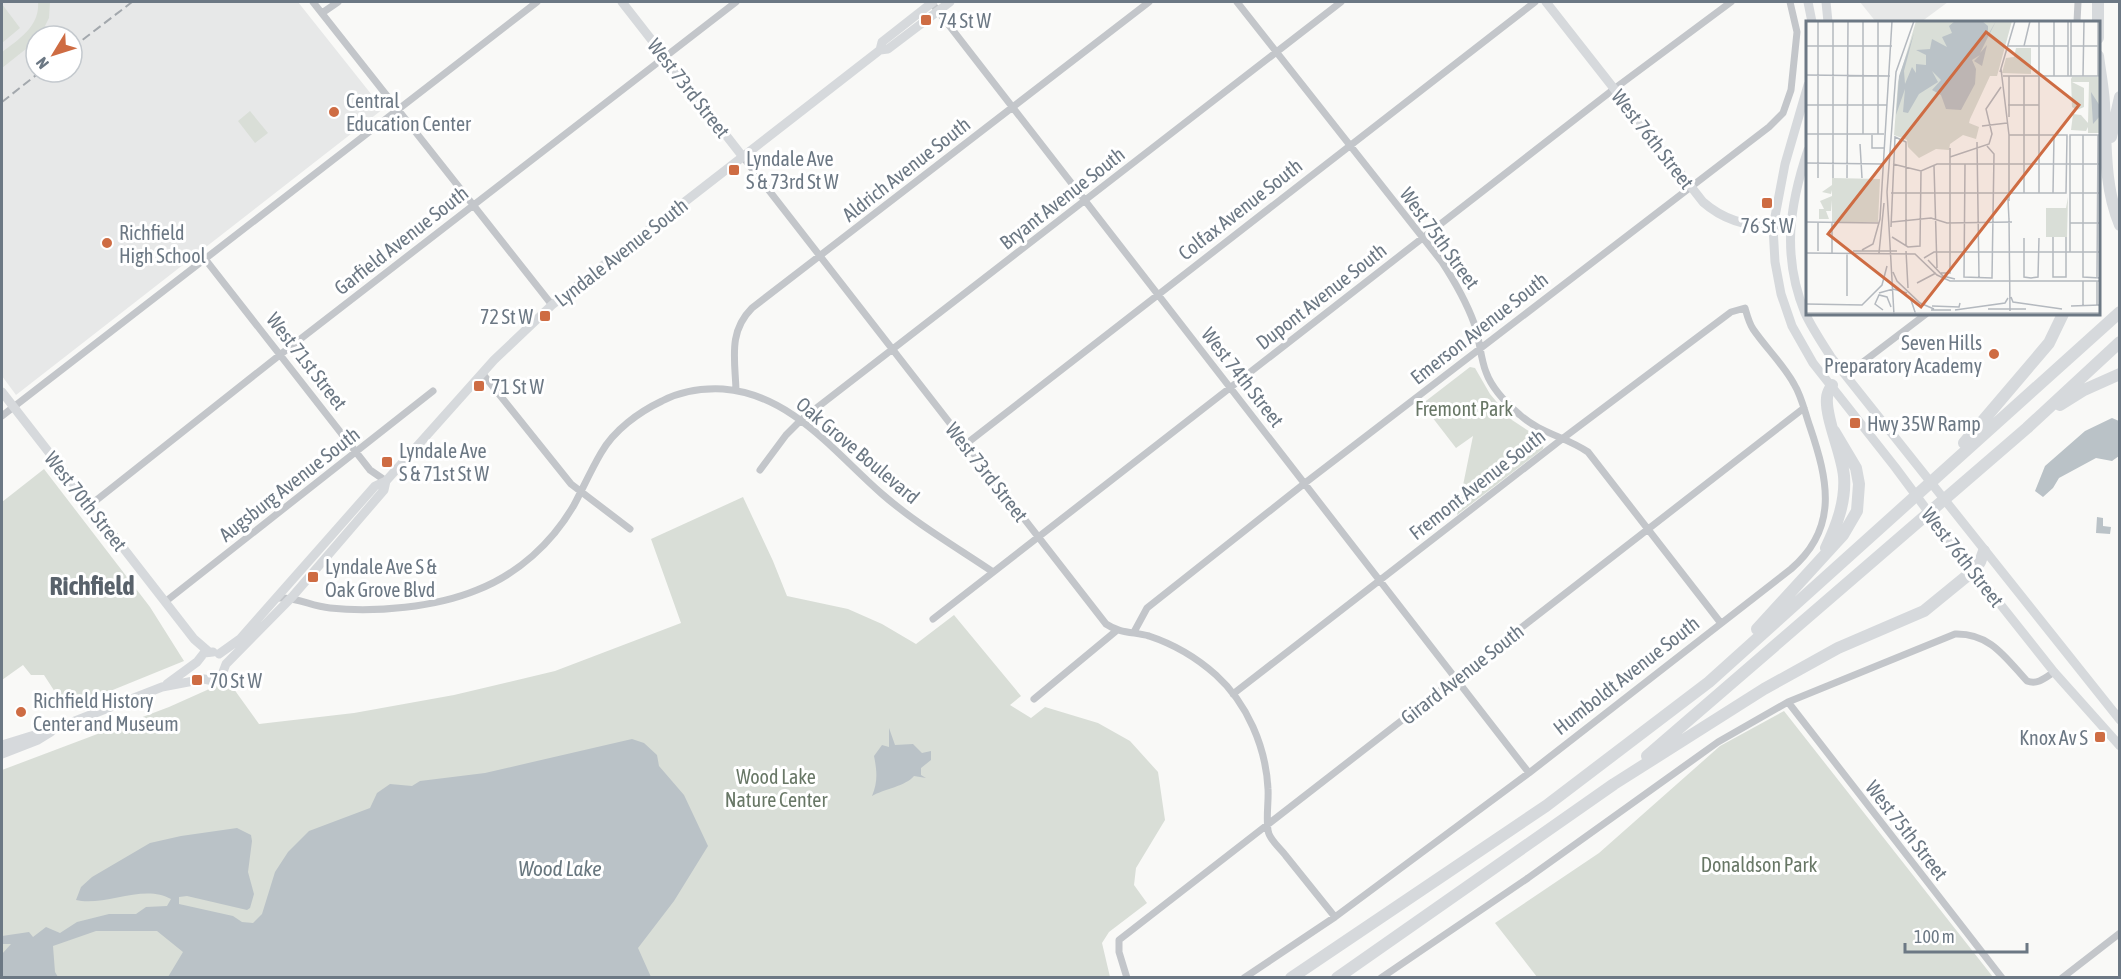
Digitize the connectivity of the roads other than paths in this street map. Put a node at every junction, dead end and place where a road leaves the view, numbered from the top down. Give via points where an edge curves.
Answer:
1 (313, 2) edge
2 (338, 2) edge
3 (537, 2) edge
4 (622, 2) edge
5 (736, 2) edge
6 (932, 2) edge
7 (950, 2) edge
8 (1149, 2) edge
9 (1237, 2) edge
10 (1341, 2) edge
11 (1535, 2) edge
12 (1546, 2) edge
13 (1731, 2) edge
14 (1790, 2) edge
15 (1808, 2) edge
16 (1826, 2) edge
17 (2078, 2) edge
18 (2098, 2) edge
19 (938, 11) junction
20 (322, 13) junction
21 (1812, 21) edge
22 (1828, 21) edge
23 (2078, 21) edge
24 (2098, 21) edge
25 (880, 50) junction
26 (1277, 52) junction
27 (665, 57) junction
28 (2100, 71) edge
29 (1614, 89) junction
30 (1806, 92) edge
31 (2120, 97) edge
32 (1013, 108) junction
33 (398, 109) junction
34 (1350, 145) junction
35 (743, 157) junction
36 (1806, 157) edge
37 (1690, 188) junction
38 (1085, 201) junction
39 (473, 205) junction
40 (2120, 223) edge
41 (1790, 225) junction
42 (1773, 227) junction
43 (1423, 238) junction
44 (820, 256) junction
45 (205, 259) junction
46 (1158, 294) junction
47 (552, 305) junction
48 (1745, 308) joint
49 (2120, 312) edge
50 (1806, 315) edge
51 (1806, 315) edge
52 (1925, 315) edge
53 (2063, 315) edge
54 (2120, 342) edge
55 (1480, 348) junction
56 (892, 350) junction
57 (281, 354) junction
58 (482, 373) junction
59 (2120, 374) edge
60 (1846, 375) junction
61 (1832, 385) junction
62 (1230, 387) junction
63 (736, 390) junction
64 (433, 391) dead end
65 (2, 392) edge
66 (13, 407) junction
67 (1804, 408) junction
68 (2, 416) edge
69 (801, 420) junction
70 (2027, 428) junction
71 (1562, 438) junction
72 (966, 444) junction
73 (357, 453) junction
74 (760, 470) dead end
75 (386, 480) junction
76 (1305, 483) junction
77 (1929, 483) junction
78 (581, 490) junction
79 (89, 506) junction
80 (630, 529) dead end
81 (1648, 530) junction
82 (1038, 537) junction
83 (1984, 551) junction
84 (1973, 571) junction
85 (993, 572) junction
86 (1380, 579) junction
87 (292, 597) junction
88 (278, 598) junction
89 (165, 602) junction
90 (933, 619) dead end
91 (1720, 622) junction
92 (1116, 631) junction
93 (1134, 632) junction
94 (194, 639) junction
95 (214, 653) junction
96 (198, 660) junction
97 (226, 664) junction
98 (2054, 672) junction
99 (204, 679) junction
100 (1456, 679) junction
101 (1709, 682) junction
102 (162, 687) junction
103 (1233, 694) junction
104 (1034, 699) dead end
105 (1788, 702) junction
106 (2120, 720) edge
107 (57, 728) junction
108 (2, 745) edge
109 (2120, 746) edge
110 (2, 754) edge
111 (1529, 773) junction
112 (1614, 784) junction
113 (1269, 823) junction
114 (1335, 917) junction
115 (2120, 933) edge
116 (1382, 977) edge
117 (1127, 978) edge
118 (1244, 978) edge
119 (1291, 978) edge
120 (1337, 978) edge
121 (2002, 978) edge
122 (2062, 978) edge

1 - 20 street
2 - 20 street
3 - 33 street
4 - 27 street, West 73rd Street
5 - 27 street, Garfield Avenue South
6 - 19 street, West 74th Street
6 - 25 street, Lyndale Avenue South via 882,42
7 - 19 street, Lyndale Avenue South
8 - 32 street, Aldrich Avenue South
9 - 26 street, West 75th Street
10 - 26 street, Bryant Avenue South
11 - 34 street, Colfax Avenue South
12 - 29 street, West 76th Street
13 - 29 street, Dupont Avenue South
14 - 37 street, Emerson Avenue South via 1796,26 1791,90 1783,113
15 - 21 street
16 - 22 street
17 - 23 street
18 - 24 highway
19 - 25 street, Lyndale Avenue South via 888,50
19 - 32 street, West 74th Street
20 - 33 street
25 - 35 street, Lyndale Avenue South
26 - 34 street, West 75th Street
26 - 38 street, Bryant Avenue South
27 - 35 street, West 73rd Street
27 - 39 street, Garfield Avenue South
28 - 40 highway via 2106,160 2113,208
29 - 37 street, West 76th Street
29 - 43 street, Dupont Avenue South
30 - 42 street, West 76th Street via 1785,164
31 - 40 highway via 2112,128 2110,161
32 - 38 street, West 74th Street
32 - 44 street, Aldrich Avenue South
33 - 39 street
33 - 45 street
34 - 43 street, West 75th Street
34 - 46 street, Colfax Avenue South
35 - 44 street, West 73rd Street
35 - 47 street, Lyndale Avenue South
36 - 41 street, West 76th Street
37 - 42 street, West 76th Street via 1726,218
37 - 55 street, Emerson Avenue South
38 - 46 street, West 74th Street
38 - 56 street, Bryant Avenue South
39 - 47 street
39 - 57 street, Garfield Avenue South
41 - 42 street, West 76th Street
41 - 50 street, West 76th Street via 1792,262
42 - 61 street, West 76th Street via 1781,294 1792,326
43 - 55 street, West 75th Street via 1467,303
43 - 62 street, Dupont Avenue South
44 - 56 street, West 73rd Street
44 - 63 street, Aldrich Avenue South via 752,308 738,325
45 - 57 street, West 71st Street
45 - 66 street
46 - 62 street, West 74th Street
46 - 72 street, Colfax Avenue South
47 - 58 street, Lyndale Avenue South
48 - 67 street, Humboldt Avenue South via 1752,328 1794,384
48 - 71 street, Fremont Avenue South via 1731,312
49 - 77 highway
51 - 60 street, West 76th Street
52 - 60 street
53 - 77 highway via 2049,343
54 - 70 highway
55 - 71 street, West 75th Street via 1486,372 1508,404 1537,428
55 - 76 street, Emerson Avenue South
56 - 69 street, Bryant Avenue South
56 - 72 street, West 73rd Street
57 - 73 street, West 71st Street
57 - 79 street, Garfield Avenue South
58 - 75 street, Lyndale Avenue South
58 - 78 street via 571,484
59 - 70 highway via 2084,390
60 - 61 street
60 - 83 street, West 76th Street
61 - 84 street, West 76th Street
61 - 101 highway via 1827,396 1834,431 1856,468 1860,496 1857,511 1852,523
62 - 76 street, West 74th Street
62 - 82 street, Dupont Avenue South
63 - 69 street, Oak Grove Boulevard via 760,396
63 - 78 street, Oak Grove Boulevard via 692,390 651,406 603,449
64 - 73 street, Augsburg Avenue South
65 - 66 street, West 70th Street
66 - 68 street
66 - 79 street, West 70th Street
67 - 81 street, Girard Avenue South
67 - 91 street, Humboldt Avenue South via 1824,468 1823,523 1798,563
69 - 74 street, Bryant Avenue South
69 - 85 street, Oak Grove Boulevard via 882,495
70 - 112 highway
71 - 81 street, West 75th Street via 1597,461
71 - 86 street, Fremont Avenue South
72 - 82 street, West 73rd Street
73 - 75 street, West 71st Street via 370,470
73 - 89 street, Augsburg Avenue South
75 - 87 street, Lyndale Avenue South via 384,490
75 - 88 street, Lyndale Avenue South via 375,486
76 - 86 street, West 74th Street
76 - 93 street, Emerson Avenue South via 1147,608
77 - 101 highway
78 - 80 street
78 - 87 street, Oak Grove Boulevard via 560,527 542,547 501,579 477,591 452,599 366,609 320,607
79 - 89 street, West 70th Street
81 - 91 street, West 75th Street
81 - 100 street, Girard Avenue South
82 - 85 street, Dupont Avenue South
82 - 92 street, West 73rd Street via 1106,624
83 - 84 highway
83 - 106 street, West 76th Street
84 - 98 street, West 76th Street
84 - 112 highway via 1924,611 1829,653 1764,689
85 - 90 street, Dupont Avenue South
86 - 100 street, West 74th Street
86 - 103 street, Fremont Avenue South
87 - 88 street, Oak Grove Boulevard
87 - 97 street, Lyndale Avenue South
88 - 95 street, Lyndale Avenue South via 240,639
89 - 94 street, West 70th Street
91 - 111 street, Humboldt Avenue South
92 - 93 street
92 - 104 street
93 - 103 street via 1176,647 1197,660
94 - 95 street, West 70th Street
94 - 96 street, West 70th Street
95 - 96 street, Lyndale Avenue South
95 - 97 street
96 - 99 street via 198,671
96 - 102 street, Lyndale Avenue South
97 - 99 street, Lyndale Avenue South via 221,677 213,681
98 - 105 street via 2033,684 1993,645 1976,636 1955,634
98 - 109 street, West 76th Street
99 - 102 street, Lyndale Avenue South
100 - 111 street, West 74th Street
100 - 113 street, Girard Avenue South
101 - 119 highway via 1546,806
102 - 107 street, Lyndale Avenue South
103 - 113 street via 1258,738 1265,762
105 - 116 street via 1718,742
105 - 121 street, West 75th Street
107 - 108 street, Lyndale Avenue South
107 - 110 street, Lyndale Avenue South
111 - 114 street, Humboldt Avenue South
112 - 120 highway
113 - 114 street via 1269,834
113 - 117 street, Girard Avenue South via 1119,940
114 - 118 street, Humboldt Avenue South
115 - 122 street

